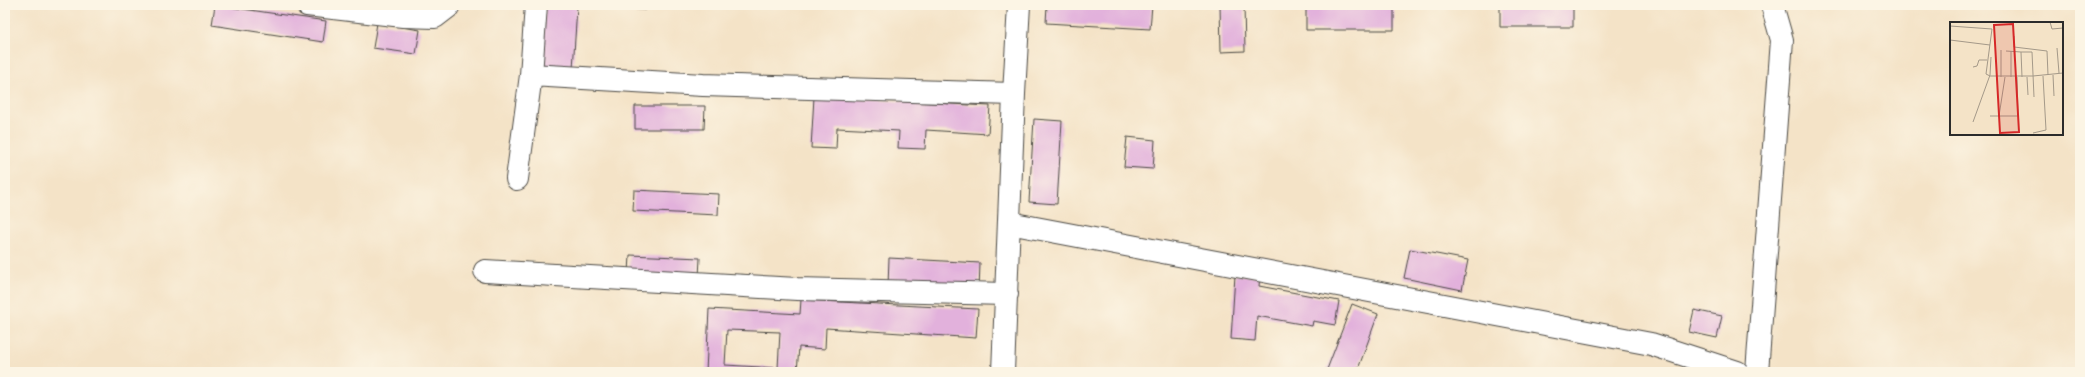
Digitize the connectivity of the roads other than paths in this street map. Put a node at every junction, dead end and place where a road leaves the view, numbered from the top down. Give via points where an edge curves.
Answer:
1 (307, 5) edge
2 (449, 5) edge
3 (536, 5) edge
4 (1019, 5) edge
5 (1772, 5) edge
6 (531, 75) junction
7 (1014, 94) junction
8 (517, 178) dead end
9 (1009, 223) junction
10 (485, 272) dead end
11 (1007, 294) junction
12 (1003, 372) edge
13 (1737, 372) edge
14 (1757, 372) edge

1 - 2 street via 435,17
3 - 6 street
4 - 7 street
5 - 14 street via 1782,40
6 - 7 street via 703,85
6 - 8 street
7 - 9 street
9 - 11 street
9 - 13 street via 1651,344
10 - 11 street via 797,289
11 - 12 street

